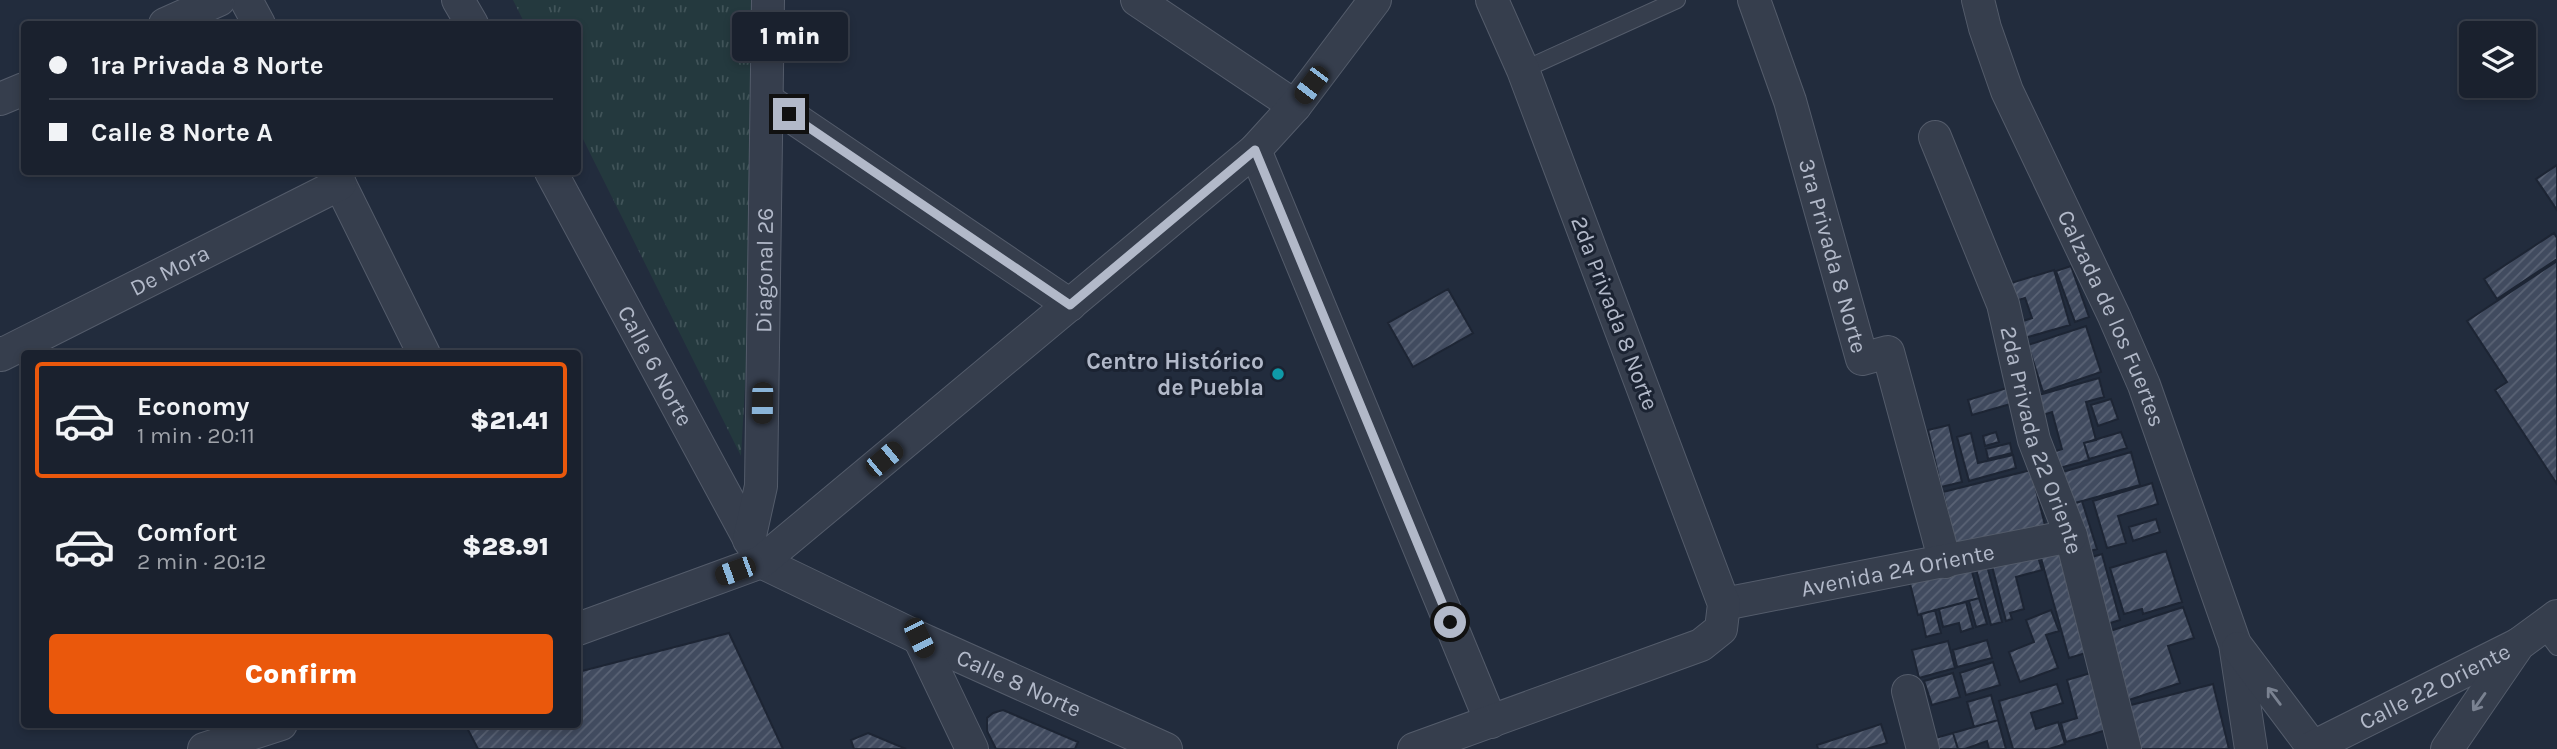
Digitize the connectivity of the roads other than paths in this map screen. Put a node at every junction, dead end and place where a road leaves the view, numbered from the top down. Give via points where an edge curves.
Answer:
1 (219, 0) edge
2 (246, 0) edge
3 (458, 0) edge
4 (768, 0) edge
5 (1137, 0) edge
6 (1375, 0) edge
7 (1492, 0) edge
8 (1676, 0) edge
9 (1754, 0) edge
10 (1979, 0) edge
11 (172, 21) edge
12 (257, 21) edge
13 (470, 21) edge
14 (1523, 69) junction
15 (21, 90) edge
16 (0, 99) edge
17 (767, 100) junction
18 (1295, 106) junction
19 (1935, 138) dead end
20 (1255, 150) junction
21 (553, 175) edge
22 (337, 178) edge
23 (1070, 305) junction
24 (422, 350) edge
25 (0, 353) edge
26 (2071, 536) junction
27 (755, 551) junction
28 (1945, 562) junction
29 (1723, 616) junction
30 (581, 627) edge
31 (2544, 634) edge
32 (919, 638) junction
33 (2235, 644) junction
34 (1908, 691) dead end
35 (1491, 722) junction
36 (269, 728) edge
37 (2314, 748) edge
38 (204, 749) edge
39 (972, 749) edge
40 (1166, 749) edge
41 (1414, 749) edge
42 (1923, 749) edge
43 (2125, 749) edge
44 (2251, 749) edge
45 (2447, 749) edge

1 - 11 street
2 - 12 street
3 - 13 street
4 - 17 street, Diagonal 26
5 - 18 street
6 - 18 street
7 - 14 street, 2da Privada 8 Norte
8 - 14 lane
9 - 28 street, 3ra Privada 8 Norte via 1790,101 1862,359 1888,352
10 - 33 street, Calzada de los Fuertes via 2007,91 2144,386
14 - 29 street, 2da Privada 8 Norte
15 - 16 street
17 - 23 street
17 - 27 street, Diagonal 26 via 761,486
18 - 20 street
19 - 26 street, 2da Privada 22 Oriente via 2003,304 2035,440
20 - 23 street
20 - 35 street
21 - 27 street, Calle 6 Norte
22 - 24 street
22 - 25 street, De Mora
23 - 27 street
26 - 28 street, Avenida 24 Oriente
26 - 43 street, 2da Privada 22 Oriente
27 - 30 street
27 - 32 street, Calle 8 Norte
28 - 29 street, Avenida 24 Oriente
29 - 35 street via 1701,645
31 - 37 street, Calle 22 Oriente
31 -> 45 street, Calle 22 Oriente
32 - 39 street
32 - 40 street, Calle 8 Norte
37 -> 33 street, Calzada de los Fuertes
33 - 44 street, Calzada de los Fuertes
34 - 42 street
35 - 41 street
36 - 38 street

